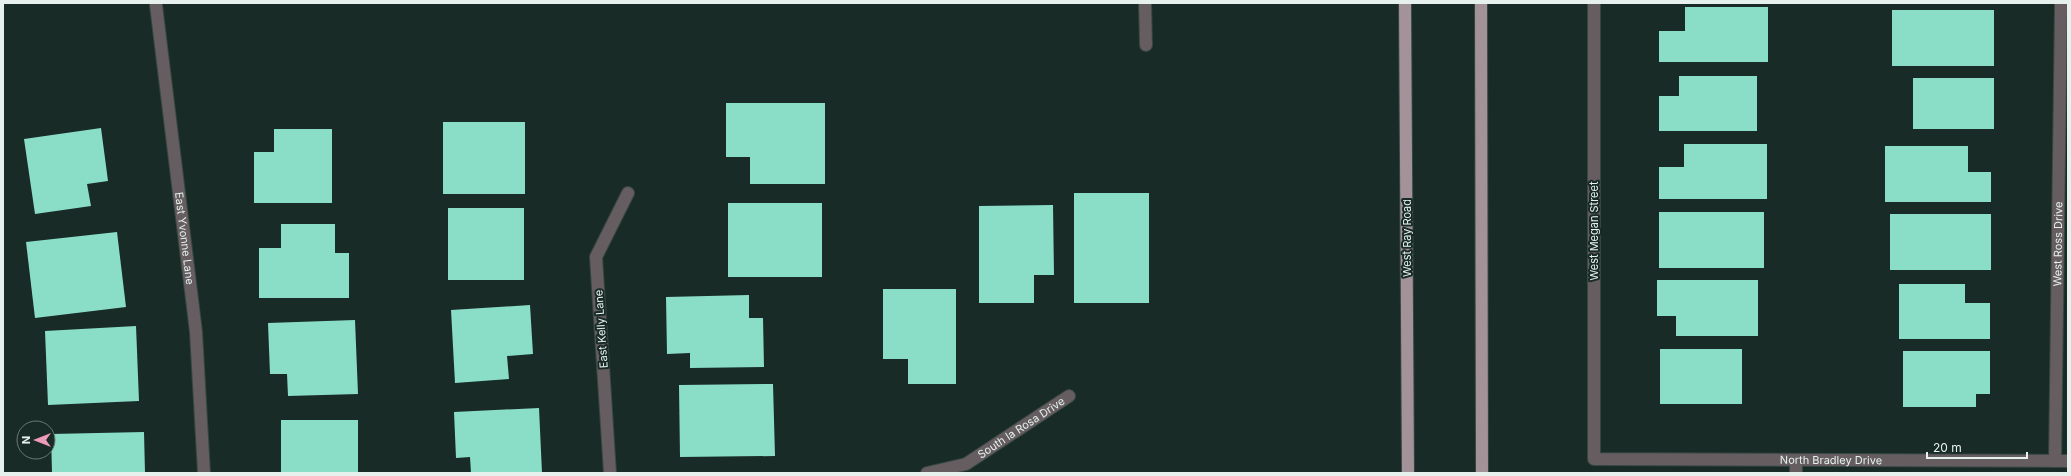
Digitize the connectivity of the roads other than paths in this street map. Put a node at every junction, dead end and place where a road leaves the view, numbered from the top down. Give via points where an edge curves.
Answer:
1 (1145, 3) edge
2 (1406, 3) edge
3 (1481, 3) edge
4 (1594, 3) edge
5 (2061, 3) edge
6 (156, 5) dead end
7 (1146, 45) dead end
8 (628, 193) dead end
9 (1069, 396) dead end
10 (1594, 459) joint
11 (1796, 460) junction
12 (2055, 461) junction
13 (2068, 461) edge
14 (204, 473) edge
15 (610, 473) edge
16 (927, 473) edge
17 (1408, 473) edge
18 (1482, 473) edge
19 (1796, 473) edge

1 - 7 street
2 - 17 main road, West Ray Road
3 - 18 main road
4 - 10 street, West Megan Street
5 - 12 street, West Ross Drive
6 - 14 street, East Yvonne Lane via 196,332
8 - 15 street, East Kelly Lane via 596,257
9 - 16 street, South la Rosa Drive via 966,464
10 - 11 street, North Bradley Drive
11 - 12 street, North Bradley Drive
11 - 19 street
12 - 13 street, North Bradley Drive

